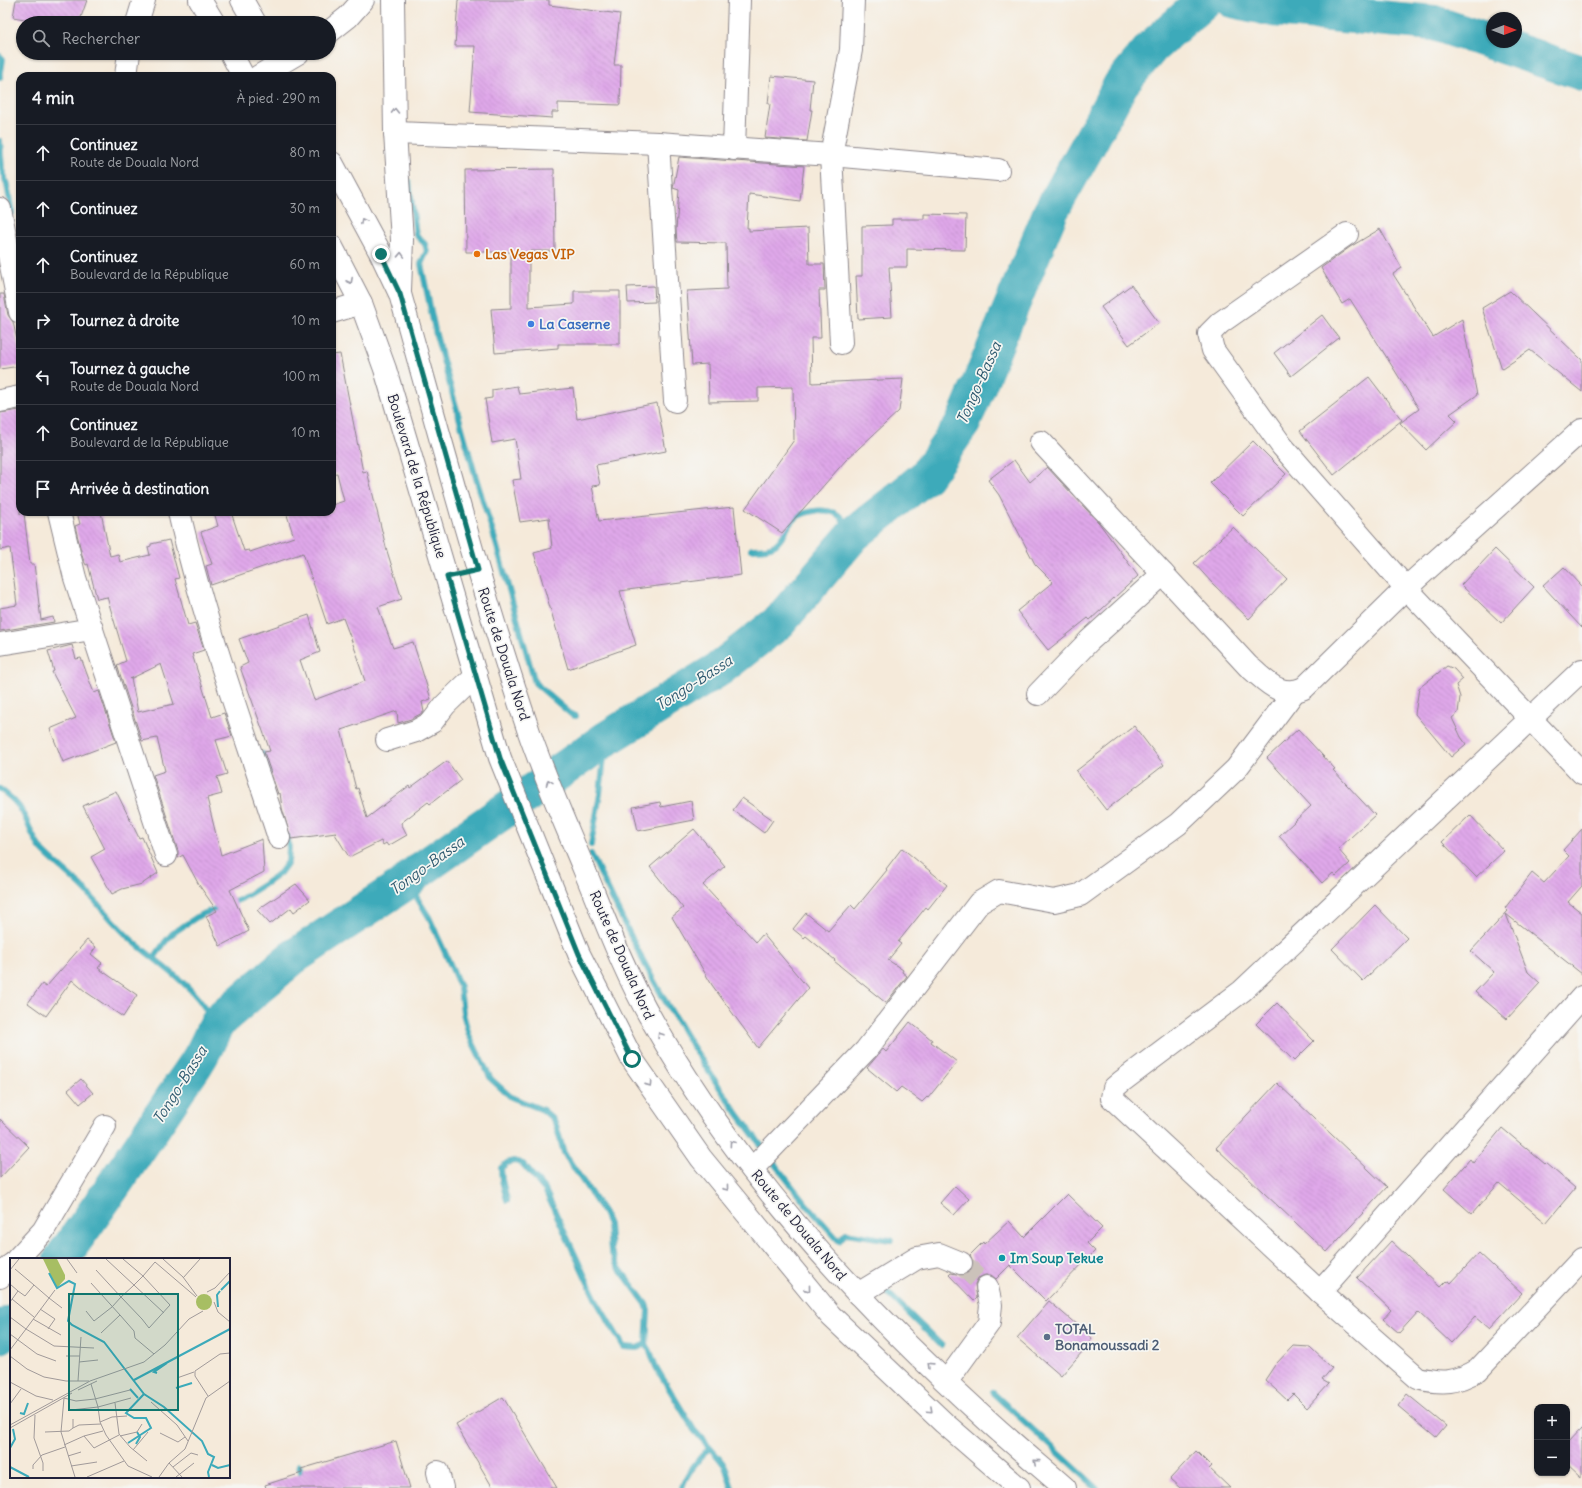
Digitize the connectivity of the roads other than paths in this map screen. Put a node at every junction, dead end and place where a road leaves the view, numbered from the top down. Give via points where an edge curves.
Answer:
1 (144, 0) edge
2 (200, 0) edge
3 (242, 0) edge
4 (363, 0) edge
5 (393, 0) edge
6 (739, 0) edge
7 (853, 0) edge
8 (140, 16) edge
9 (210, 16) edge
10 (251, 16) edge
11 (336, 26) edge
12 (128, 60) edge
13 (235, 60) edge
14 (279, 64) edge
15 (127, 72) edge
16 (241, 72) edge
17 (266, 72) edge
18 (396, 133) junction
19 (658, 143) junction
20 (734, 149) junction
21 (831, 155) junction
22 (336, 170) edge
23 (998, 170) dead end
24 (0, 209) edge
25 (1347, 234) dead end
26 (336, 255) edge
27 (16, 291) edge
28 (400, 294) junction
29 (361, 303) junction
30 (336, 311) edge
31 (841, 343) dead end
32 (16, 399) edge
33 (0, 401) edge
34 (675, 402) dead end
35 (1582, 430) edge
36 (1041, 442) dead end
37 (60, 516) edge
38 (180, 516) edge
39 (478, 570) junction
40 (1163, 574) junction
41 (447, 577) junction
42 (1406, 588) junction
43 (92, 629) junction
44 (0, 644) edge
45 (1582, 670) edge
46 (476, 675) junction
47 (1294, 692) junction
48 (1038, 694) dead end
49 (1530, 719) junction
50 (387, 740) dead end
51 (1582, 773) edge
52 (279, 838) dead end
53 (166, 855) dead end
54 (1582, 997) edge
55 (105, 1126) dead end
56 (752, 1169) junction
57 (18, 1258) edge
58 (1582, 1259) edge
59 (961, 1263) tunnel mouth
60 (10, 1266) edge
61 (0, 1277) edge
62 (987, 1287) tunnel mouth
63 (1320, 1292) junction
64 (858, 1294) junction
65 (946, 1381) junction
66 (1019, 1488) edge
67 (1065, 1488) edge

1 - 8 street
2 - 9 street
3 - 10 street
4 - 11 street
18 -> 5 street
6 - 20 street
7 - 21 street via 851,50
12 - 15 street
13 - 16 street
14 - 17 street
18 - 19 street
28 -> 18 street via 402,240
19 - 20 street
19 - 34 street
20 - 21 street
21 - 23 street
21 - 31 street
28 -> 22 street
24 - 27 street
25 - 42 street via 1220,323 1210,334 1214,350 1282,446
26 -> 29 street, Boulevard de la République
28 - 39 street, Route de Douala Nord
29 - 30 street
29 - 41 street, Boulevard de la République via 385,369
32 - 33 street
35 - 42 street
36 - 40 street
37 - 43 street via 75,578
38 - 52 street via 207,617
39 - 41 street
56 -> 39 street, Route de Douala Nord via 688,1080 652,1021 624,964 530,734
40 - 47 street via 1248,666 1275,688
40 - 48 street via 1089,641
41 - 46 street, Boulevard de la République
42 - 47 street via 1304,688
42 - 49 street
43 - 44 street
43 - 53 street
45 - 49 street
46 - 50 street via 445,705 432,722 416,731
46 -> 66 street, Boulevard de la République via 500,758 530,834 579,954 632,1059 701,1158 831,1316 944,1423
47 - 56 street via 1236,770 1178,824 1080,895 1054,901 999,891 979,903 866,1050
49 - 51 street
49 - 63 street via 1242,991 1114,1088 1112,1098
54 - 63 street
55 - 57 street via 43,1230
56 - 64 street, Route de Douala Nord via 782,1208
58 - 63 street via 1478,1370 1464,1378 1448,1382 1431,1382 1418,1378
59 - 64 street via 939,1254 917,1258
60 - 61 street
62 - 65 street via 989,1322
65 -> 64 street, Route de Douala Nord
67 -> 65 street, Route de Douala Nord

